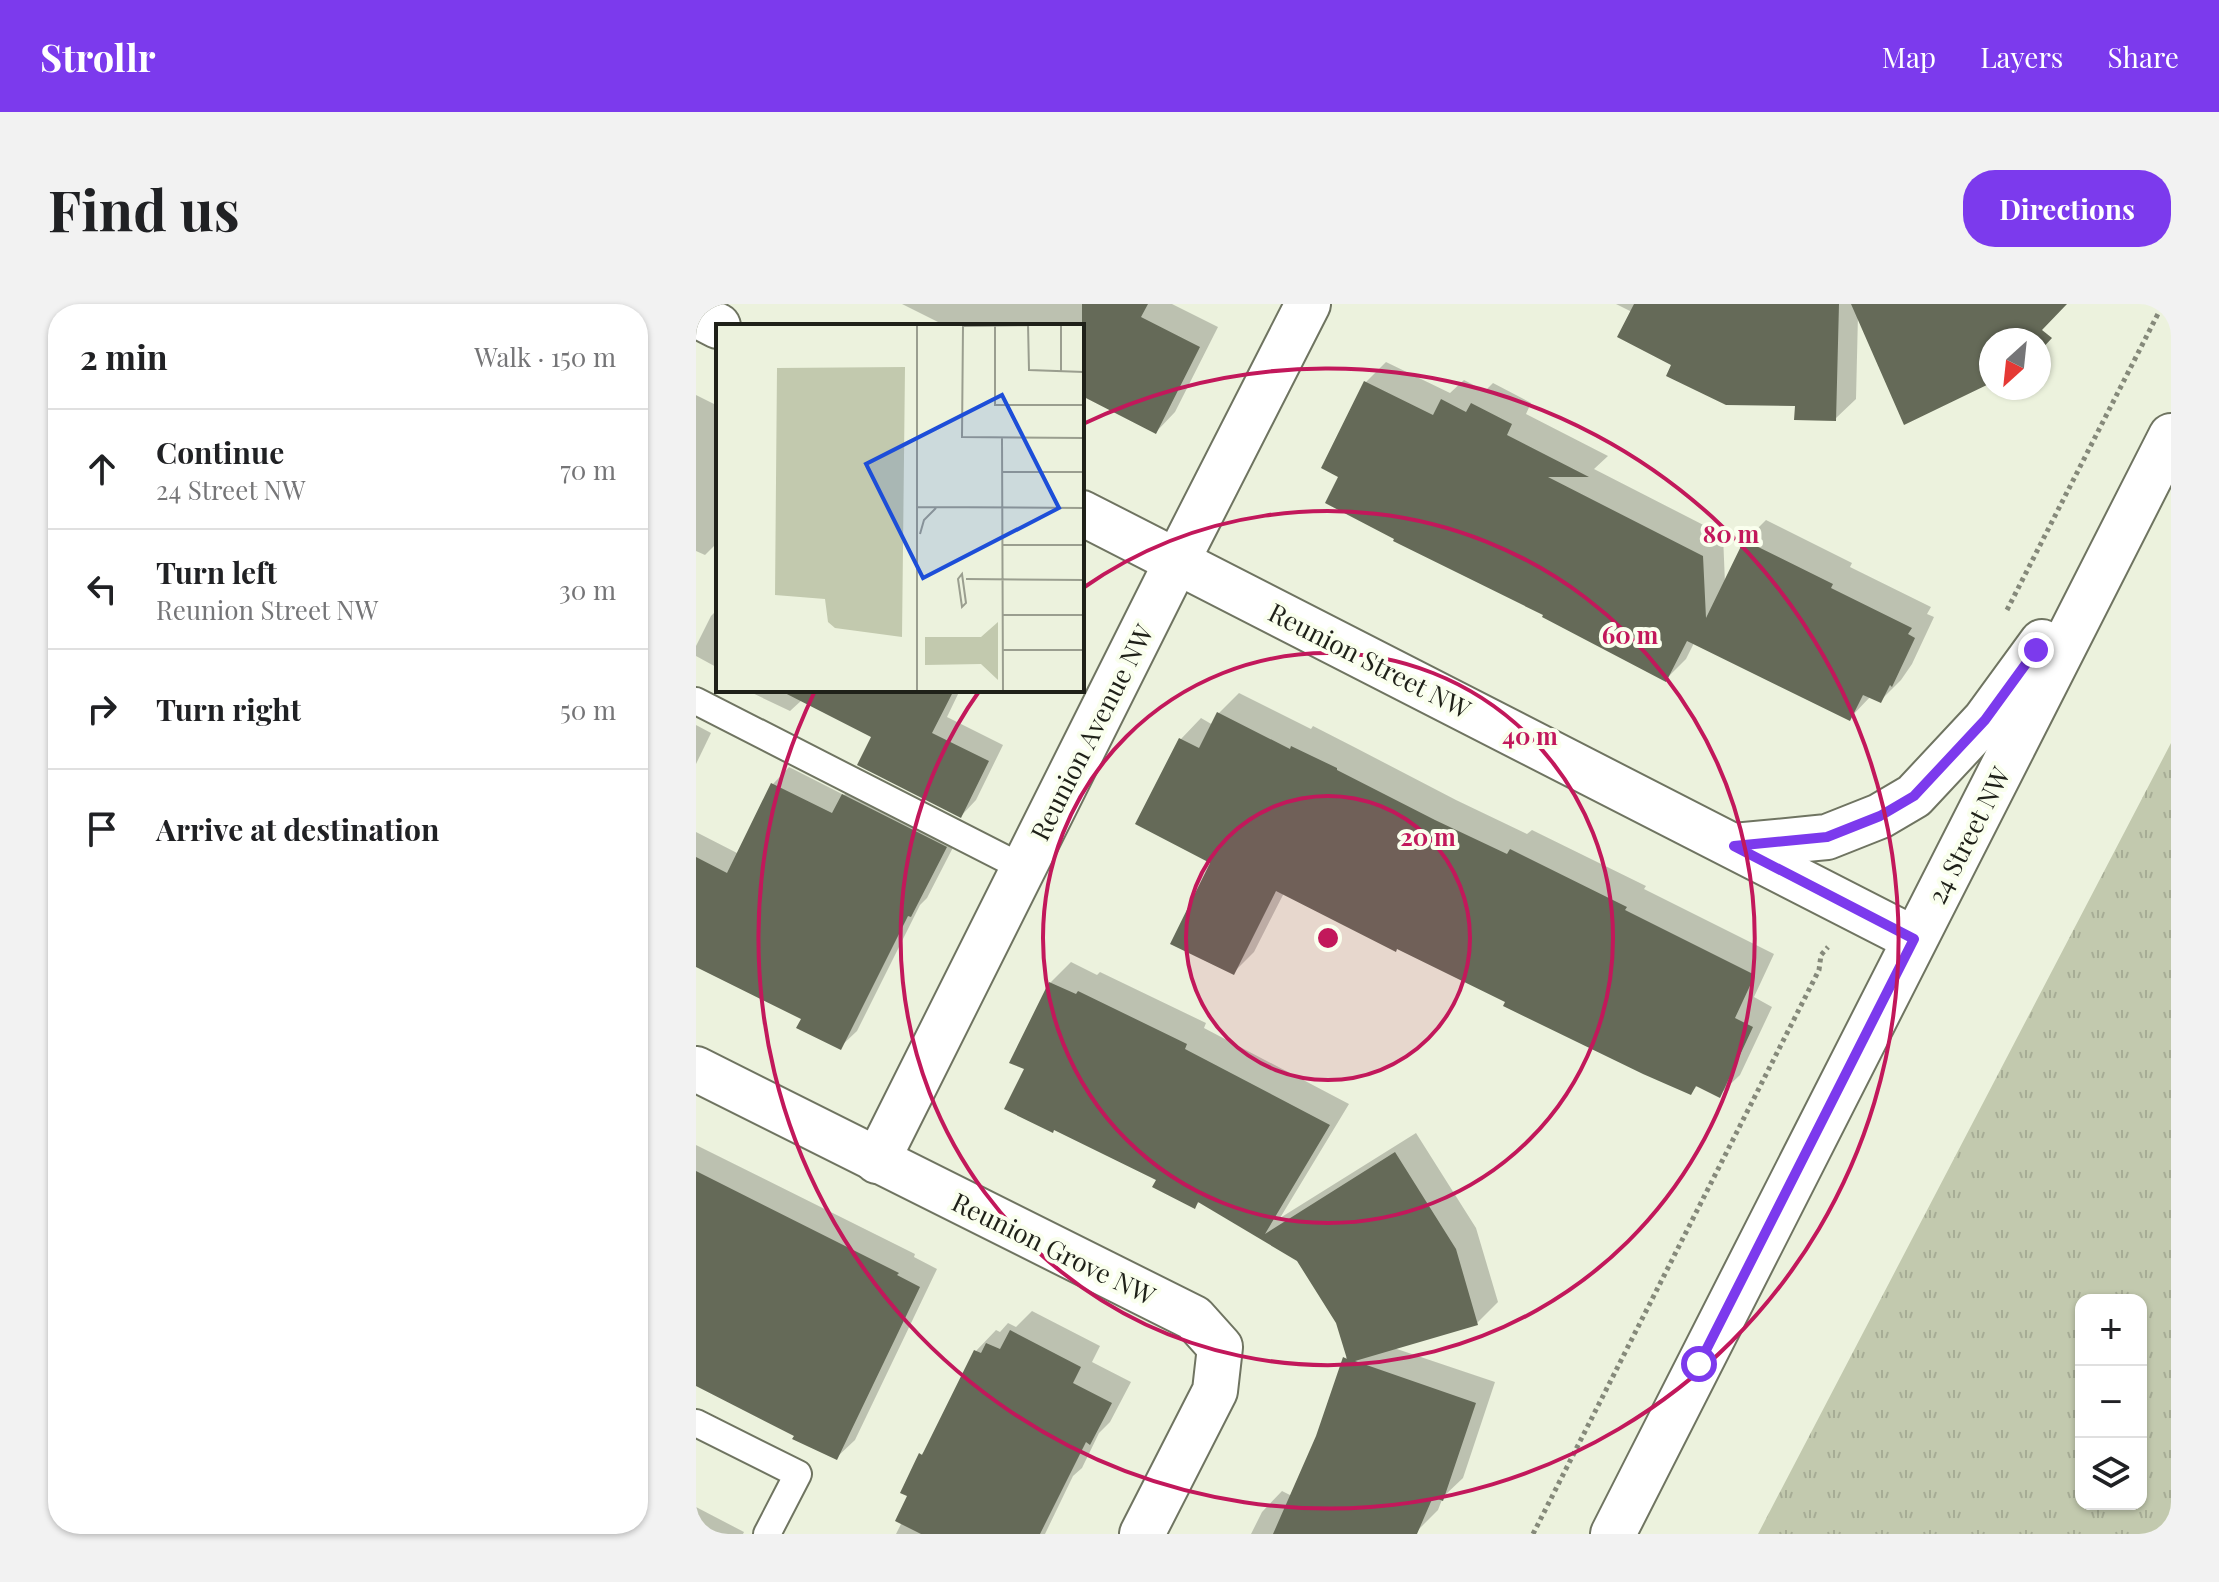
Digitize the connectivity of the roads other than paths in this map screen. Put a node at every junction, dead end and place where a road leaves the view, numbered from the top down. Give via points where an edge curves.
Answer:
1 (1308, 304) edge
2 (696, 315) edge
3 (716, 325) edge
4 (2171, 436) edge
5 (1084, 514) edge
6 (2122, 533) junction
7 (1177, 561) junction
8 (696, 701) edge
9 (1734, 846) junction
10 (1023, 868) junction
11 (1914, 939) junction
12 (696, 1069) edge
13 (877, 1161) junction
14 (696, 1423) edge
15 (767, 1534) edge
16 (1142, 1534) edge
17 (1613, 1534) edge

1 - 7 street, Reunion Avenue NW
2 - 3 street
4 - 6 street, 24 Street NW
5 - 7 street, Reunion Street NW
6 - 9 street via 1985,720 1914,796 1827,837
6 - 11 street, 24 Street NW
7 - 9 street, Reunion Street NW
7 - 10 street, Reunion Avenue NW
8 - 10 lane
9 - 11 street, Reunion Street NW
10 - 13 street, Reunion Avenue NW
11 - 17 street, 24 Street NW
12 - 13 street, Reunion Grove NW
13 - 16 street, Reunion Grove NW via 1194,1318 1220,1347 1215,1391
14 - 15 lane via 798,1474

